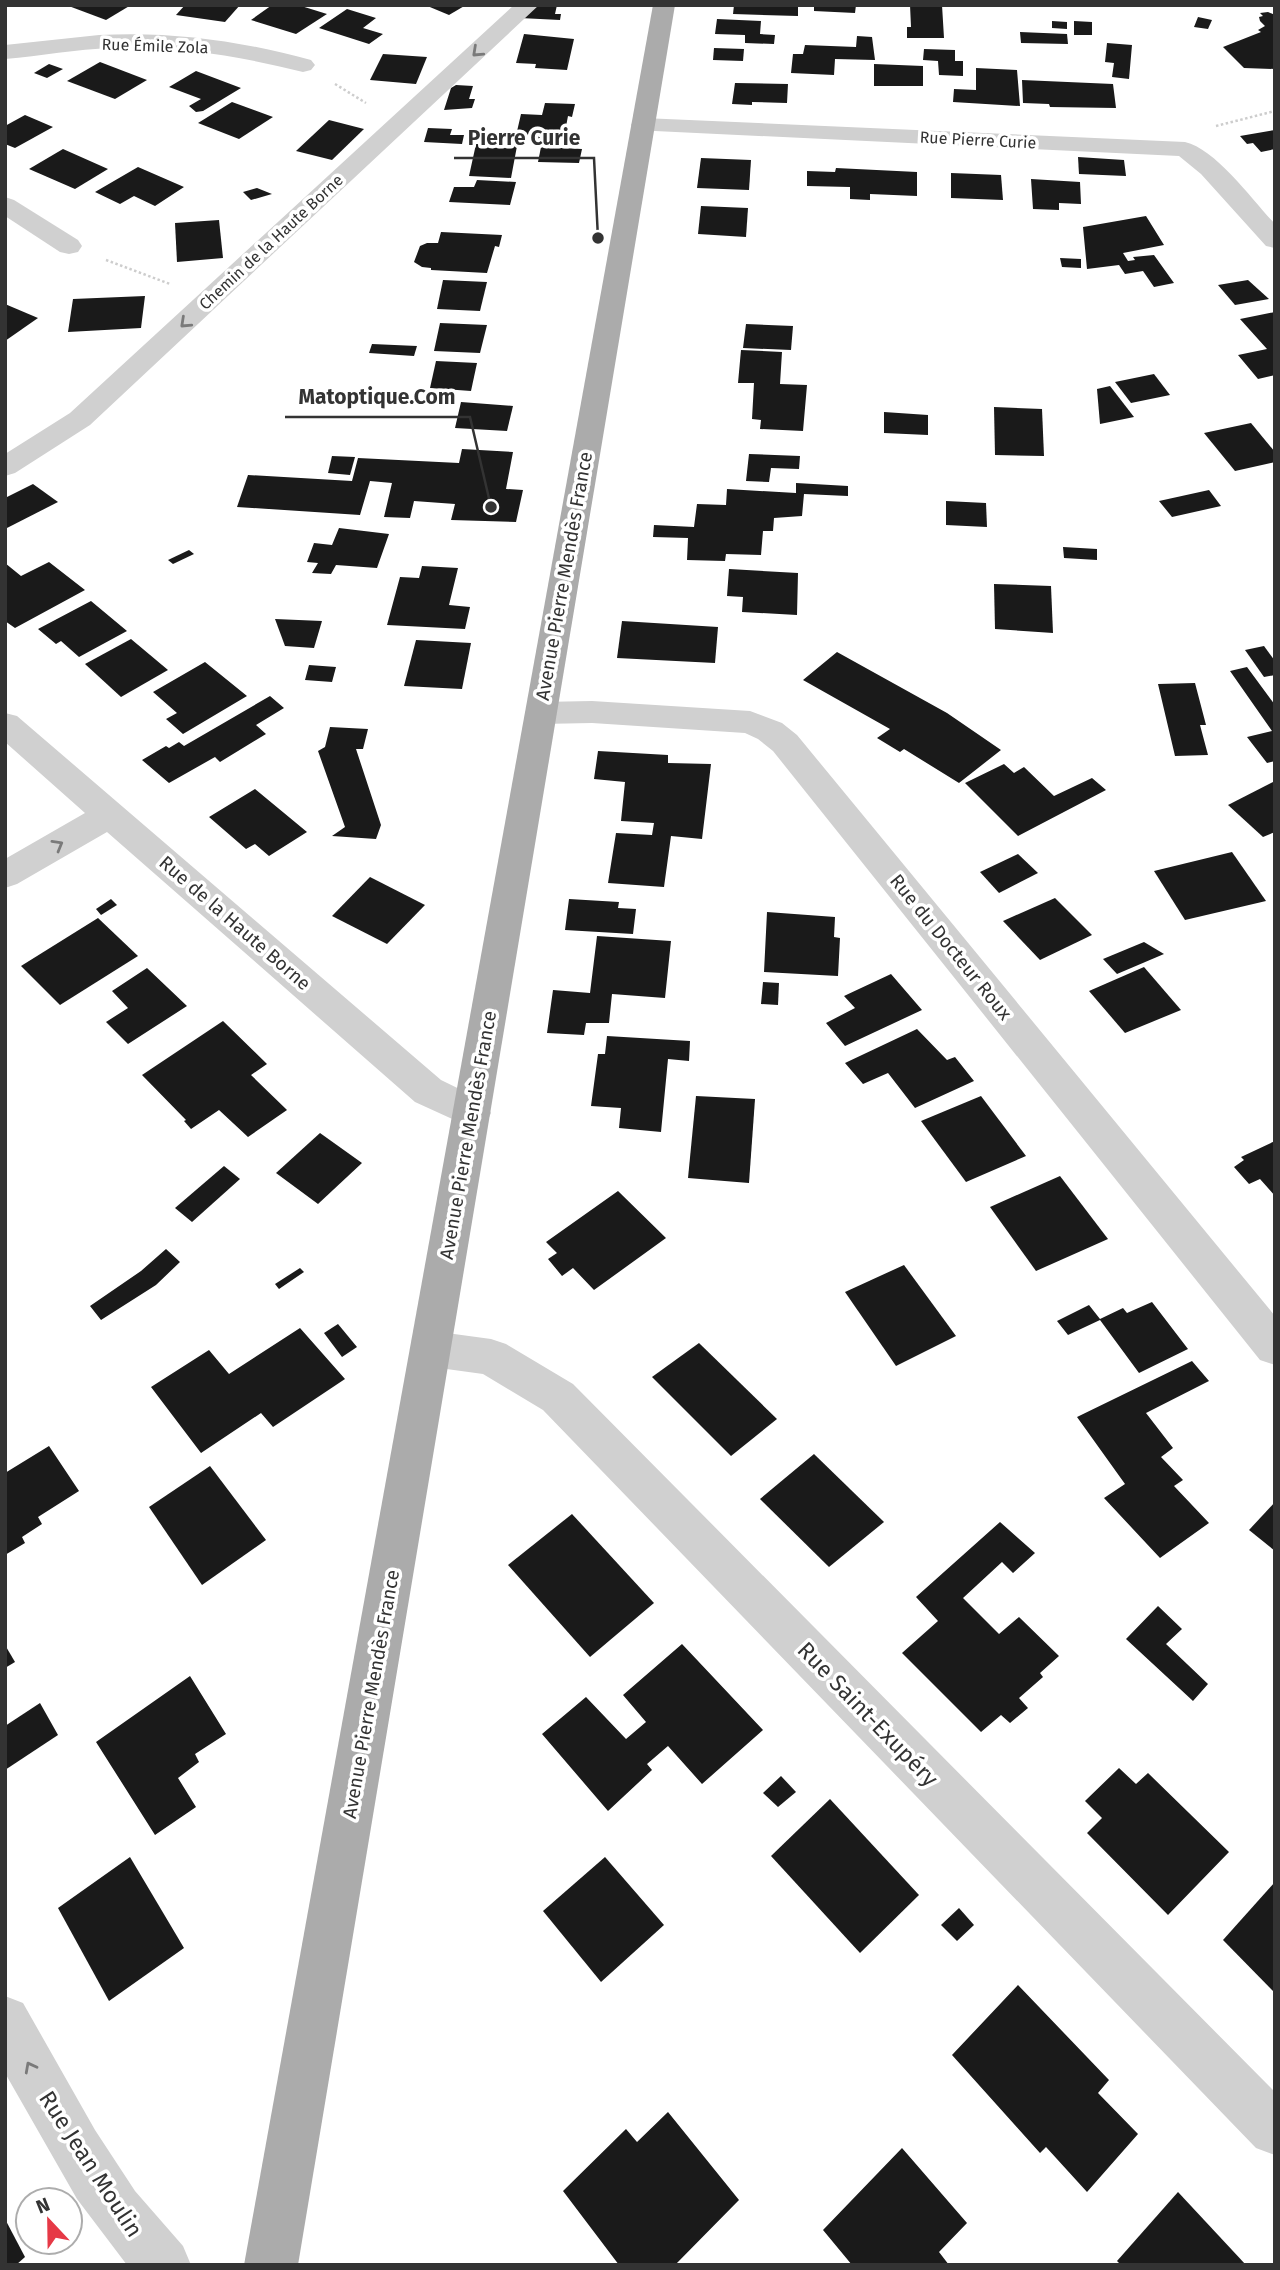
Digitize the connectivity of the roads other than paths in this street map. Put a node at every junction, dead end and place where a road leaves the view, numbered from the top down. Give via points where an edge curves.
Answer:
1 (527, 5) edge
2 (664, 5) edge
3 (5, 52) edge
4 (303, 65) road end
5 (643, 125) junction
6 (5, 205) edge
7 (1275, 240) edge
8 (69, 246) road end
9 (5, 467) edge
10 (541, 713) junction
11 (5, 724) edge
12 (110, 814) junction
13 (5, 875) edge
14 (472, 1113) junction
15 (1275, 1347) edge
16 (432, 1349) junction
17 (5, 2021) edge
18 (1275, 2129) edge
19 (164, 2265) edge
20 (271, 2265) edge

1 -> 9 street, Chemin de la Haute Borne via 80,419
2 - 5 main road, Avenue Pierre Mendès France
3 - 4 street, Rue Émile Zola via 111,41 266,54
5 - 7 street, Rue Pierre Curie via 1185,149 1210,169
5 - 10 main road, Avenue Pierre Mendès France
6 - 8 street
10 - 14 main road, Avenue Pierre Mendès France
10 - 15 street, Rue du Docteur Roux via 750,722 785,743
11 - 12 street, Rue de la Haute Borne
13 -> 12 street
12 - 14 street, Rue de la Haute Borne via 428,1091
14 - 16 main road, Avenue Pierre Mendès France
16 - 18 street, Rue Saint-Exupéry via 491,1357 558,1397
16 - 20 main road, Avenue Pierre Mendès France
19 -> 17 street, Rue Jean Moulin via 136,2236 65,2133

